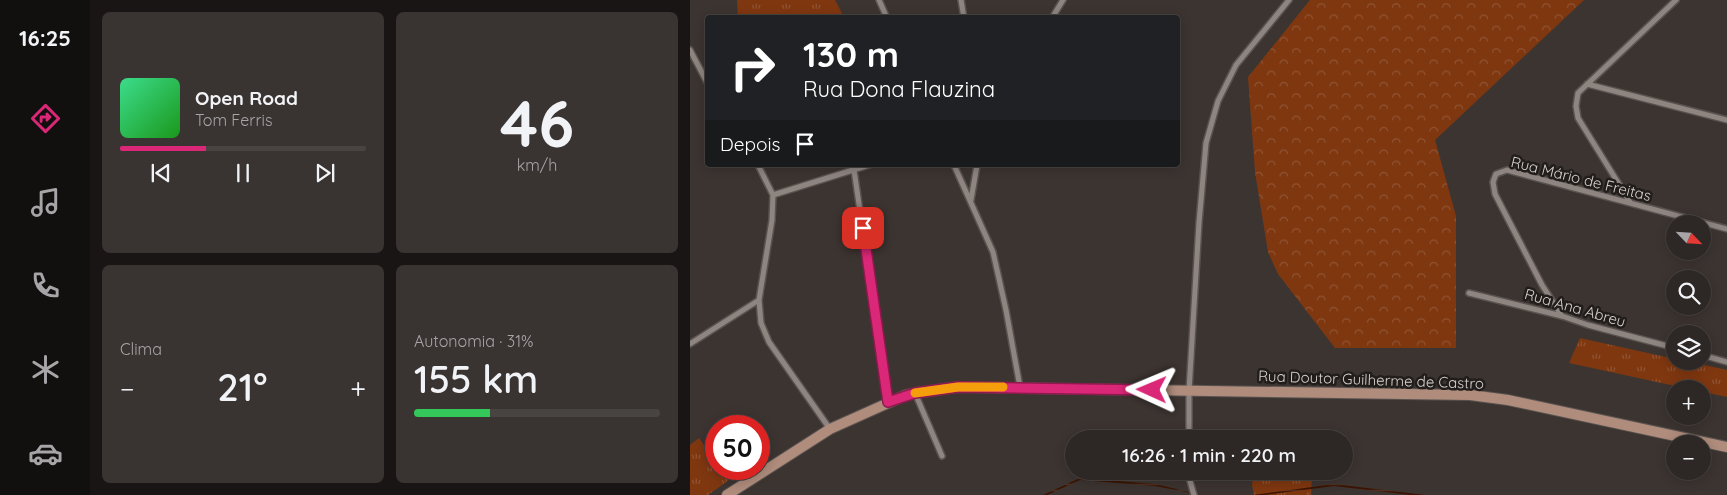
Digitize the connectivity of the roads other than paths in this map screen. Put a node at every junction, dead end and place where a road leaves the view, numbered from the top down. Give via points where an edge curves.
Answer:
1 (879, 0) edge
2 (961, 0) edge
3 (1063, 0) edge
4 (1289, 0) edge
5 (1676, 0) edge
6 (886, 15) edge
7 (964, 15) edge
8 (1054, 15) edge
9 (690, 50) edge
10 (705, 78) edge
11 (1587, 84) junction
12 (1727, 120) edge
13 (759, 167) edge
14 (863, 167) edge
15 (955, 167) edge
16 (977, 167) edge
17 (854, 170) junction
18 (773, 195) junction
19 (971, 200) junction
20 (1630, 203) junction
21 (1727, 229) edge
22 (1469, 293) dead end
23 (759, 300) junction
24 (1562, 316) junction
25 (690, 344) edge
26 (1666, 346) edge
27 (1711, 358) edge
28 (1727, 362) edge
29 (1020, 387) junction
30 (1189, 390) junction
31 (915, 393) junction
32 (888, 402) junction
33 (830, 429) junction
34 (1190, 430) edge
35 (1727, 446) edge
36 (942, 456) dead end
37 (1190, 480) edge
38 (727, 495) edge
39 (1194, 495) edge

1 - 6 street
2 - 7 street
3 - 8 street
4 - 30 street via 1236,65 1218,100 1206,144
5 - 11 street
9 - 10 street
11 - 12 street
11 - 20 street via 1578,93 1578,118
13 - 18 street
14 - 17 street
15 - 19 street
16 - 19 street
17 - 18 street
17 - 32 street
18 - 23 street
19 - 29 street via 993,252
20 - 21 street, Rua Mário de Freitas
20 - 24 street, Rua Mário de Freitas via 1507,170 1496,174 1493,182 1495,194 1542,285
22 - 24 street, Rua Ana Abreu
23 - 25 street
23 - 33 street via 761,323 769,342
24 - 26 street, Rua Ana Abreu
27 - 28 street
29 - 30 main road, Rua Doutor Guilherme de Castro
29 - 31 main road, Rua Doutor Guilherme de Castro via 958,387
30 - 34 street
30 - 35 main road, Rua Doutor Guilherme de Castro via 1470,395
31 - 32 main road, Rua Doutor Guilherme de Castro
31 - 36 street
32 - 33 main road, Rua Doutor Guilherme de Castro
33 - 38 main road, Rua Doutor Guilherme de Castro
37 - 39 street

